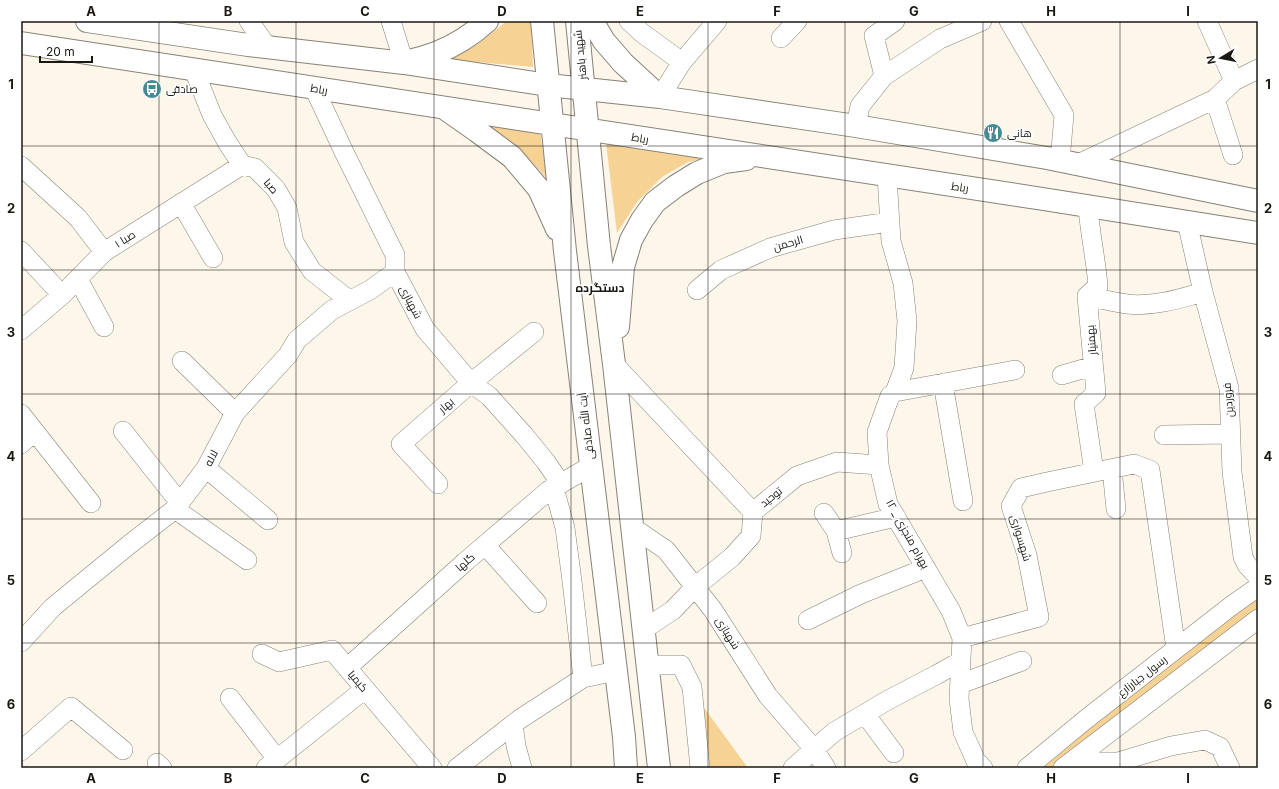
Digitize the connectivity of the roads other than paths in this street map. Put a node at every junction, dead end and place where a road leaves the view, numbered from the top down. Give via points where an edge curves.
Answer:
1 (87, 21) edge
2 (249, 21) edge
3 (391, 21) edge
4 (487, 21) edge
5 (542, 21) edge
6 (577, 21) edge
7 (592, 21) edge
8 (629, 21) edge
9 (717, 21) edge
10 (797, 21) edge
11 (895, 21) edge
12 (982, 21) edge
13 (1009, 21) edge
14 (1207, 21) edge
15 (781, 38) dead end
16 (21, 43) edge
17 (268, 48) junction
18 (682, 62) junction
19 (404, 63) junction
20 (1258, 69) edge
21 (194, 70) junction
22 (884, 76) junction
23 (1234, 82) junction
24 (548, 85) junction
25 (314, 88) junction
26 (584, 89) junction
27 (660, 97) junction
28 (1215, 99) junction
29 (442, 108) junction
30 (552, 124) junction
31 (856, 126) junction
32 (588, 130) junction
33 (1233, 155) dead end
34 (764, 157) junction
35 (1069, 162) junction
36 (242, 165) junction
37 (21, 166) edge
38 (887, 176) junction
39 (1258, 201) edge
40 (182, 203) junction
41 (1088, 207) junction
42 (890, 222) junction
43 (1187, 222) junction
44 (1258, 233) edge
45 (565, 246) junction
46 (21, 251) edge
47 (104, 252) junction
48 (213, 258) dead end
49 (395, 272) junction
50 (78, 279) junction
51 (697, 290) dead end
52 (1204, 292) junction
53 (62, 296) junction
54 (1087, 296) junction
55 (349, 300) junction
56 (104, 327) dead end
57 (21, 330) edge
58 (534, 332) dead end
59 (182, 361) dead end
60 (614, 364) junction
61 (1093, 366) junction
62 (1015, 370) dead end
63 (1062, 375) dead end
64 (471, 383) junction
65 (943, 383) junction
66 (895, 392) junction
67 (235, 413) junction
68 (21, 414) edge
69 (123, 431) dead end
70 (1230, 434) junction
71 (1164, 435) dead end
72 (27, 438) edge
73 (879, 465) junction
74 (591, 466) junction
75 (206, 468) junction
76 (1112, 469) junction
77 (1094, 472) junction
78 (438, 484) dead end
79 (558, 486) junction
80 (963, 501) dead end
81 (91, 503) dead end
82 (178, 506) junction
83 (1116, 509) dead end
84 (753, 512) junction
85 (824, 513) dead end
86 (896, 517) junction
87 (268, 520) dead end
88 (632, 527) junction
89 (836, 531) junction
90 (485, 545) junction
91 (842, 553) dead end
92 (247, 560) dead end
93 (926, 568) junction
94 (1258, 577) edge
95 (1258, 586) edge
96 (695, 587) junction
97 (537, 603) dead end
98 (1258, 619) edge
99 (808, 620) dead end
100 (643, 630) junction
101 (962, 638) junction
102 (21, 642) edge
103 (1176, 648) junction
104 (262, 654) dead end
105 (961, 661) junction
106 (1022, 661) dead end
107 (647, 665) junction
108 (347, 668) junction
109 (616, 671) junction
110 (583, 678) junction
111 (960, 684) junction
112 (365, 689) junction
113 (230, 698) dead end
114 (865, 714) junction
115 (513, 724) junction
116 (814, 749) junction
117 (123, 750) dead end
118 (21, 751) edge
119 (894, 753) dead end
120 (272, 764) edge
121 (1067, 765) edge
122 (432, 768) edge
123 (457, 768) edge
124 (522, 768) edge
125 (626, 768) edge
126 (658, 768) edge
127 (700, 768) edge
128 (793, 768) edge
129 (826, 768) edge
130 (983, 768) edge
131 (1027, 768) edge
132 (1230, 768) edge

1 - 17 main road
2 - 17 street
3 - 19 street
4 - 19 main road via 448,48
5 - 24 main road
6 - 26 main road, شهید باهنر
7 - 27 main road via 604,41 623,63
8 - 18 street
9 - 18 street
10 - 15 street
11 - 22 street via 874,36
12 - 22 street via 940,39
13 - 35 street via 1064,115
14 - 23 street
16 - 21 main road, رباط
17 - 19 main road
18 - 27 street
19 - 24 main road
20 - 23 street
21 - 25 main road, رباط
21 - 36 street via 212,115
22 - 31 street via 860,106
23 - 28 street
24 - 26 main road
24 - 30 main road, آیت الله صادقی
25 - 29 main road, رباط
25 - 49 street, شهبازی via 395,255
26 - 27 main road
26 - 32 main road
27 - 31 main road
28 - 33 street
28 - 35 street
29 - 30 main road, رباط
29 - 45 main road via 512,157 539,189
30 - 32 main road, رباط
30 - 45 main road, آیت الله صادقی
31 - 35 main road
32 - 34 main road, رباط
32 - 60 main road
34 - 38 main road, رباط
34 - 60 main road via 724,162 697,173 656,202 642,220 631,240 623,267
35 - 39 main road
36 - 40 street, صبا ۱
36 - 55 street, صبا via 255,168 276,189 287,208 294,242 312,271
37 - 47 street via 78,218
38 - 41 main road, رباط
38 - 42 street, ۱۲ _ بهرام منجزی
40 - 47 street, صبا ۱
40 - 48 street
41 - 43 main road, رباط
41 - 54 street via 1098,286
42 - 51 street, الرحمن via 834,230 770,248 721,270
42 - 66 street, ۱۲ _ بهرام منجزی via 891,241 903,283 908,321 904,368
43 - 44 main road, رباط
43 - 52 street, فروردین
45 - 74 main road, آیت الله صادقی
46 - 53 street
47 - 50 street, صبا ۱
49 - 55 street, لاله via 370,290
49 - 64 street, شهبازی via 425,328
50 - 53 street, صبا ۱
50 - 56 street
52 - 54 street via 1179,299 1129,304
52 - 70 street, فروردین via 1229,388
53 - 57 street, صبا ۱
54 - 61 street, بهمنیار
55 - 67 street, لاله via 332,310 297,340 288,355
58 - 64 street, بهار
59 - 67 street
60 - 84 street
60 - 88 main road
61 - 63 street
61 - 77 street, بهمنیار via 1096,393 1084,404
62 - 65 street
64 - 78 street, بهار via 401,444
64 - 79 street, شهبازی via 489,396 524,435 546,462
65 - 66 street
65 - 80 street
66 - 73 street, ۱۲ _ بهرام منجزی via 890,396 877,432
67 - 75 street, لاله
68 - 72 street
69 - 82 street
70 - 71 street
70 - 94 street, فروردین via 1243,557
72 - 81 street
73 - 84 street, توحید via 837,462 797,476
73 - 86 street, ۱۲ _ بهرام منجزی via 888,504
74 - 79 street, گلها
74 - 109 main road, آیت الله صادقی
75 - 82 street, لاله
75 - 87 street
76 - 77 street, شهسواری
76 - 83 street
76 - 103 street, شهسواری via 1134,464 1150,470
77 - 101 street, شهسواری via 1021,488 1012,506 1027,555 1039,617
79 - 90 street, گلها
79 - 110 street, شهبازی
82 - 92 street
82 - 102 street, لاله via 53,607
84 - 96 street, توحید via 751,536 732,557
85 - 89 street
86 - 89 street
86 - 93 street, ۱۲ _ بهرام منجزی
88 - 96 street, شهبازی via 666,550
88 - 100 main road
89 - 91 street
90 - 97 street
90 - 108 street, گلها
93 - 99 street via 861,594
93 - 101 street, ۱۲ _ بهرام منجزی via 951,611
95 - 103 street, رسول جبارزارع
96 - 100 street, توحید via 673,610
96 - 116 street, شهبازی via 713,610 768,696
98 - 121 street
100 - 107 main road
101 - 105 street, ۱۲ _ بهرام منجزی
103 - 131 street, رسول جبارزارع
104 - 108 street, کیمیا via 279,662 332,650
105 - 111 street, ۱۲ _ بهرام منجزی
105 - 114 street
106 - 111 street
107 - 109 main road
107 - 126 main road
107 - 127 street via 681,664 692,687
108 - 112 street, کیمیا
109 - 110 street
109 - 125 main road, آیت الله صادقی
110 - 115 street
111 - 130 street, ۱۲ _ بهرام منجزی via 964,732 976,761
112 - 120 street
112 - 122 street, کیمیا
113 - 120 street
114 - 116 street via 834,732
114 - 119 street
115 - 123 street
115 - 124 street
116 - 128 street
116 - 129 street, شهبازی
117 - 118 street via 71,707
121 - 132 street via 1118,762 1171,746 1205,740 1220,747

